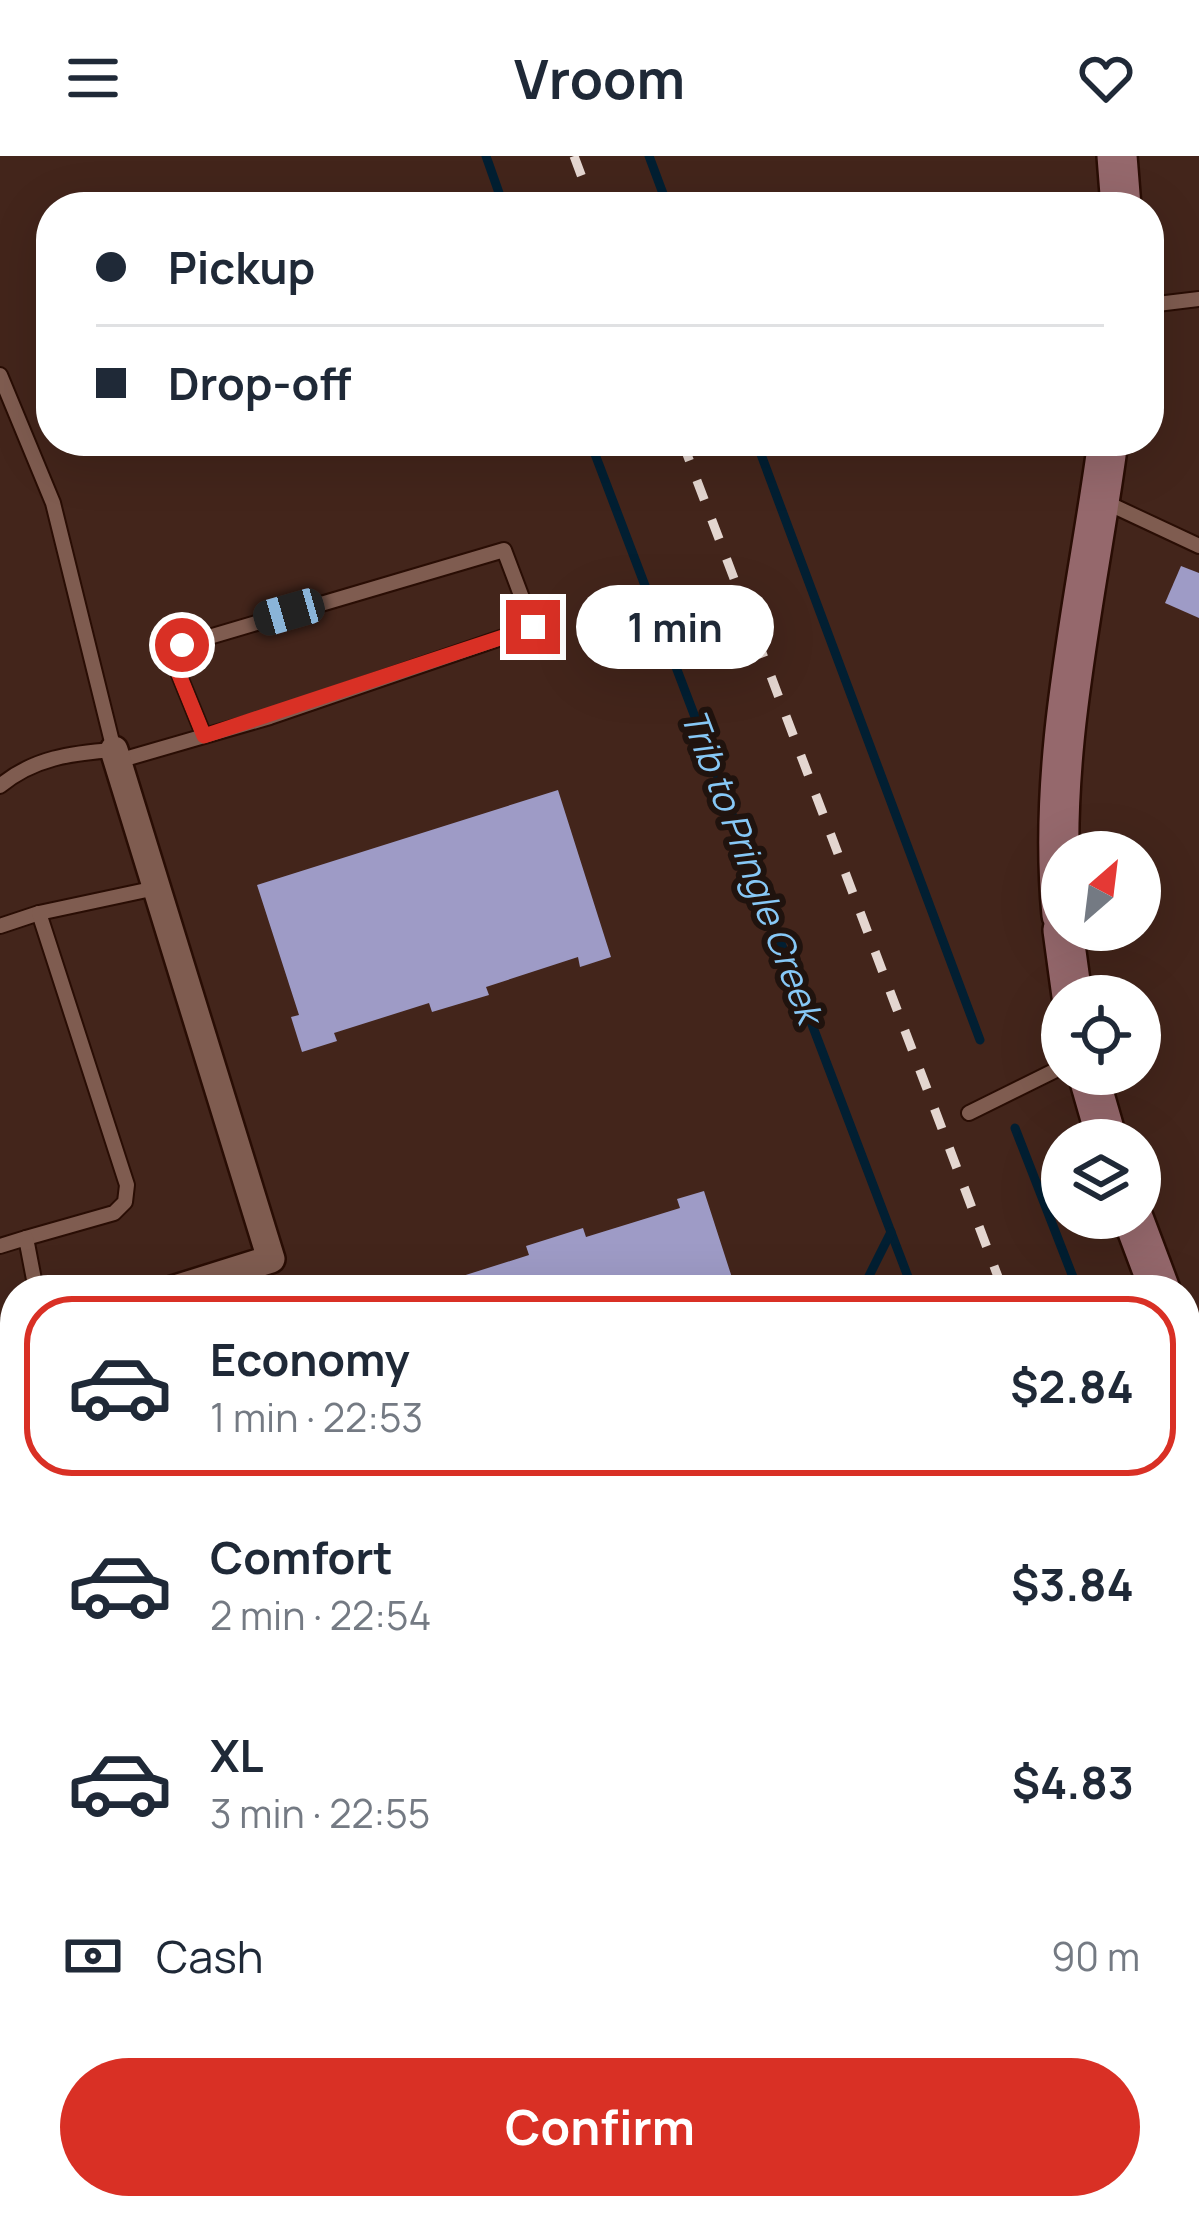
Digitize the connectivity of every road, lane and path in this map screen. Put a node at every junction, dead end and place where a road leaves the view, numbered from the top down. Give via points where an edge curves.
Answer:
1 (1117, 156) edge
2 (1120, 192) edge
3 (1199, 298) edge
4 (1164, 302) edge
5 (0, 376) edge
6 (1106, 456) edge
7 (1100, 500) junction
8 (1199, 546) edge
9 (204, 736) junction
10 (116, 756) junction
11 (0, 786) edge
12 (1059, 831) edge
13 (156, 888) junction
14 (39, 913) junction
15 (0, 926) edge
16 (1041, 1077) edge
17 (969, 1113) dead end
18 (26, 1238) junction
19 (1141, 1239) edge
20 (0, 1246) edge
21 (34, 1275) edge
22 (220, 1275) edge
23 (1154, 1275) edge

1 - 2 street
3 - 4 lane
5 - 10 lane via 53,503
6 - 7 street
7 - 8 lane
7 - 12 street
9 - 9 lane via 533,627 504,550 182,645 178,672
9 - 10 lane
10 - 11 lane via 70,754
10 - 13 street
13 - 14 lane
13 - 22 street via 271,1259
14 - 15 lane
14 - 18 lane via 127,1185 114,1213
16 - 17 lane
18 - 20 lane
18 - 21 lane
19 - 23 street

